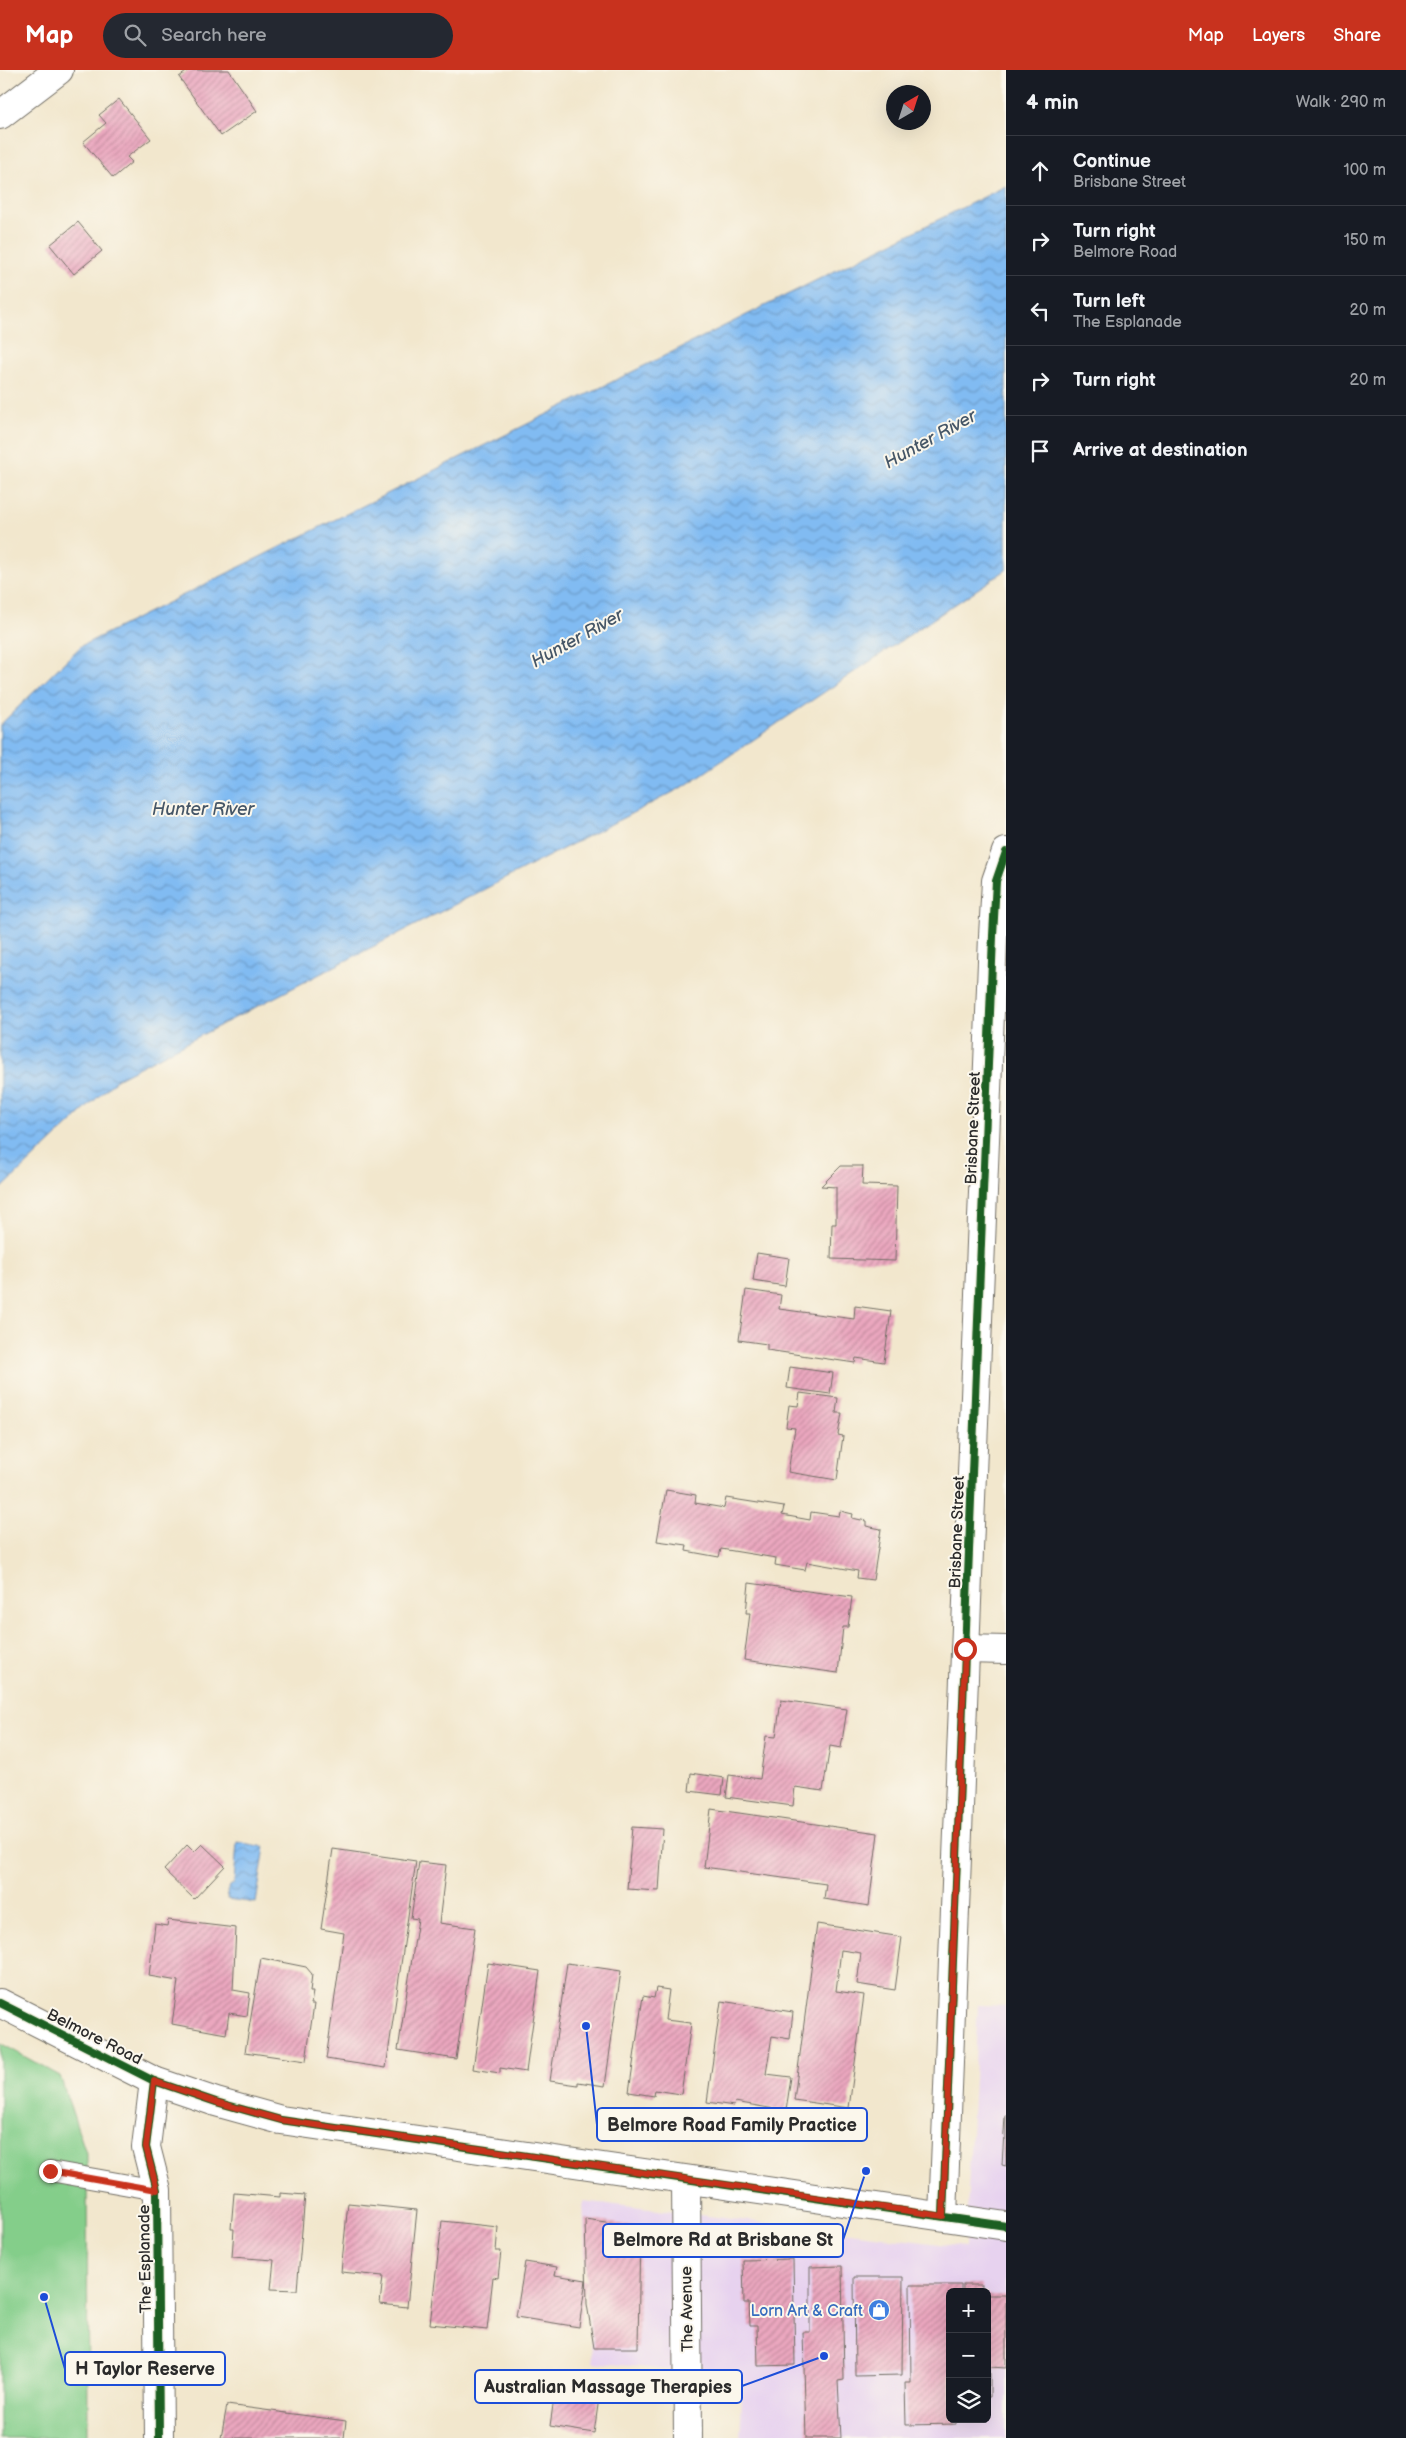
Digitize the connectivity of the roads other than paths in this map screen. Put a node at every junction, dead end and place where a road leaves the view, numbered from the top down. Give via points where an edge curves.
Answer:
1 (59, 70) edge
2 (0, 115) edge
3 (1006, 852) edge
4 (965, 1649) junction
5 (1006, 1650) edge
6 (6, 2006) edge
7 (154, 2081) junction
8 (50, 2171) dead end
9 (686, 2180) junction
10 (157, 2190) junction
11 (943, 2216) junction
12 (1006, 2226) edge
13 (159, 2438) edge
14 (688, 2438) edge

1 - 2 street
3 - 4 street, Brisbane Street via 996,881 995,899
4 - 5 street
4 - 11 street, Brisbane Street
6 - 7 street, Belmore Road
7 - 9 street, Belmore Road via 281,2120
7 - 10 street, The Esplanade via 146,2147
8 - 10 lane
9 - 11 street, Belmore Road
9 - 14 street, The Avenue
10 - 13 street, The Esplanade
11 - 12 street, Belmore Road

